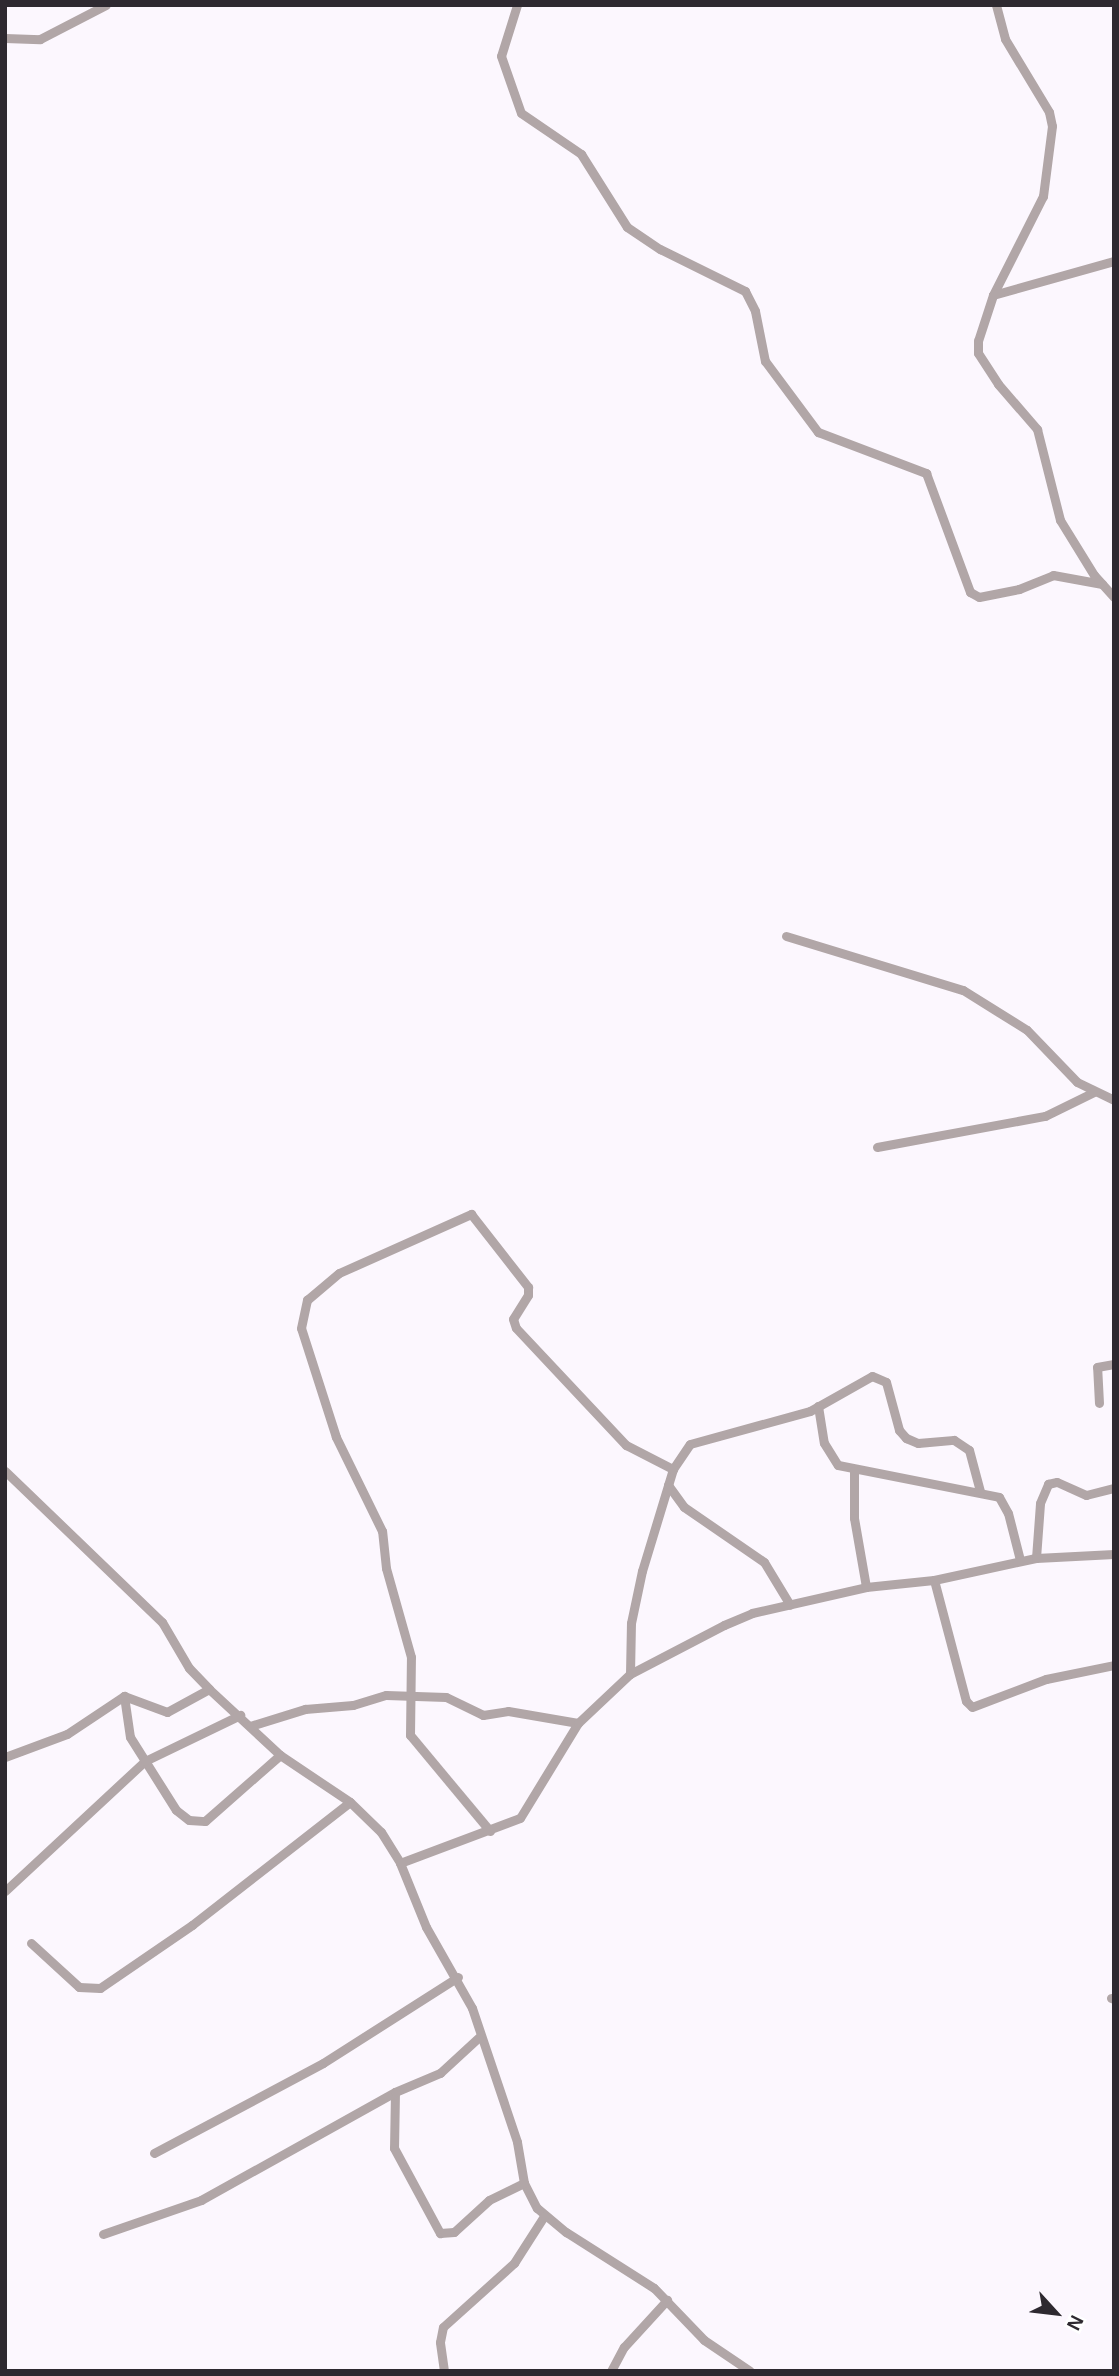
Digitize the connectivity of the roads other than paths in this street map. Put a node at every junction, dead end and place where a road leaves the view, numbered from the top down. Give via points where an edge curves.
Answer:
1 (106, 5) edge
2 (517, 5) edge
3 (996, 5) edge
4 (5, 38) edge
5 (1114, 261) edge
6 (993, 295) junction
7 (1102, 584) junction
8 (1114, 597) edge
9 (786, 936) dead end
10 (1094, 1092) junction
11 (1114, 1100) edge
12 (877, 1147) dead end
13 (1114, 1364) edge
14 (1099, 1402) dead end
15 (818, 1406) junction
16 (673, 1469) junction
17 (5, 1471) edge
18 (854, 1471) junction
19 (668, 1486) junction
20 (1114, 1488) edge
21 (980, 1491) junction
22 (1114, 1554) edge
23 (1036, 1558) junction
24 (1020, 1560) junction
25 (934, 1580) junction
26 (866, 1587) junction
27 (790, 1605) junction
28 (1114, 1665) edge
29 (630, 1674) junction
30 (209, 1689) junction
31 (124, 1696) junction
32 (412, 1697) junction
33 (240, 1715) junction
34 (578, 1723) junction
35 (250, 1726) junction
36 (279, 1755) junction
37 (5, 1757) edge
38 (145, 1761) junction
39 (350, 1802) junction
40 (490, 1831) junction
41 (400, 1863) junction
42 (5, 1891) edge
43 (31, 1943) dead end
44 (458, 1977) junction
45 (478, 2038) junction
46 (395, 2092) junction
47 (154, 2154) dead end
48 (524, 2183) junction
49 (544, 2216) junction
50 (103, 2234) dead end
51 (667, 2300) junction
52 (443, 2371) edge
53 (611, 2371) edge
54 (750, 2371) edge

1 - 4 street via 40,39
2 - 7 street via 501,56 521,113 581,154 626,228 745,291 755,310 765,361 818,432 926,473 970,593 986,596 1052,575
3 - 6 street via 1005,39 1049,112 1052,126 1044,195
5 - 6 street
6 - 7 street via 978,341 982,363 1037,429 1060,520
7 - 8 street
9 - 10 street via 963,990 1027,1030 1077,1082
10 - 11 street
10 - 12 street via 1045,1116
13 - 14 street via 1097,1367
15 - 16 street via 700,1439 690,1444
15 - 18 street via 829,1456
15 - 21 street via 864,1377 881,1378 890,1390 899,1430 906,1438 918,1443 954,1440 969,1450
16 - 19 street
16 - 32 street via 626,1445 516,1328 513,1319 528,1287 471,1214 373,1256 314,1291 301,1328 343,1456 382,1531 386,1569 411,1657
17 - 30 street via 162,1622 189,1668
18 - 21 street
18 - 26 street via 854,1518
19 - 27 street via 684,1507 764,1562
19 - 29 street via 631,1623
20 - 23 street via 1086,1495 1057,1482 1048,1484 1040,1503
21 - 24 street via 1005,1503
22 - 23 street
23 - 24 street
24 - 25 street
25 - 26 street
25 - 28 street via 972,1707 1046,1679
26 - 27 street
27 - 29 street via 752,1612
29 - 34 street
30 - 31 street via 167,1712
30 - 33 street
31 - 37 street via 67,1734
31 - 38 street via 130,1737
32 - 34 street via 446,1698 483,1714 508,1711
32 - 35 street via 386,1695 354,1705 305,1709
32 - 40 street via 409,1725 414,1744
33 - 35 street
33 - 38 street
34 - 40 street via 567,1734 527,1811
35 - 36 street
36 - 38 street via 198,1823 176,1810
36 - 39 street
38 - 42 street
39 - 41 street via 380,1832
39 - 43 street via 182,1932 100,1988 79,1987
40 - 41 street via 444,1843
41 - 44 street via 426,1927
44 - 45 street
44 - 47 street via 324,2063
45 - 46 street via 456,2063
45 - 48 street via 492,2063 517,2142
46 - 48 street via 396,2151 440,2233 454,2232 489,2200
46 - 50 street via 201,2200
48 - 49 street
49 - 51 street
49 - 52 street via 514,2263 443,2327
51 - 53 street via 624,2347
51 - 54 street via 705,2340

